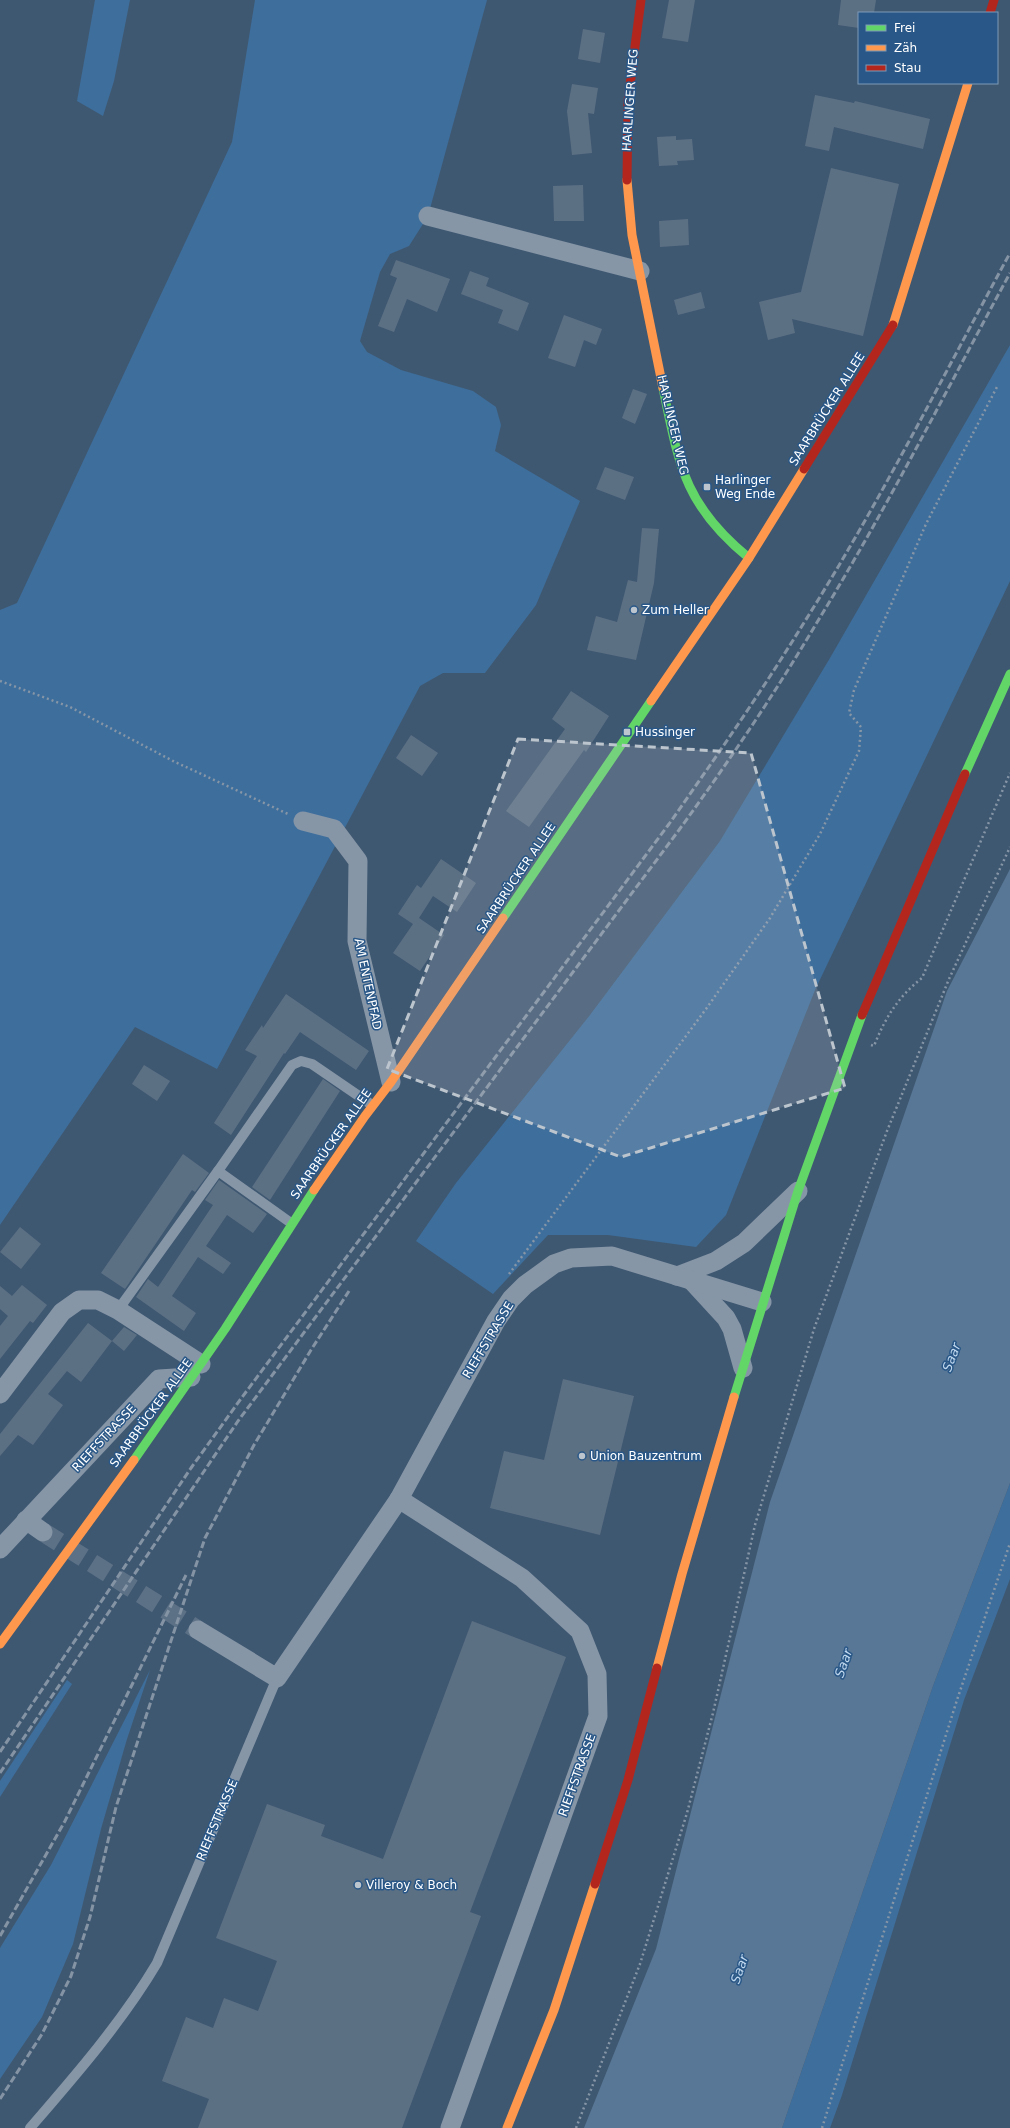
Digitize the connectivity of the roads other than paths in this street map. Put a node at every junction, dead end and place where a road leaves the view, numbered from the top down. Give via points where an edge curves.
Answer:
1 (641, 0) edge
2 (994, 0) edge
3 (990, 12) edge
4 (968, 84) edge
5 (428, 216) dead end
6 (640, 271) junction
7 (749, 558) junction
8 (1010, 674) edge
9 (303, 821) road end
10 (391, 1082) junction
11 (372, 1105) junction
12 (218, 1171) junction
13 (798, 1191) junction
14 (291, 1223) junction
15 (684, 1278) junction
16 (762, 1302) junction
17 (118, 1310) junction
18 (743, 1368) junction
19 (196, 1371) junction
20 (0, 1394) edge
21 (399, 1499) junction
22 (26, 1520) junction
23 (43, 1532) tunnel mouth
24 (0, 1549) edge
25 (198, 1630) tunnel mouth
26 (0, 1644) edge
27 (277, 1678) junction
28 (30, 2128) edge
29 (450, 2128) edge
30 (507, 2128) edge

1 - 6 street, HARLINGER WEG via 628,101 626,151 632,234
2 - 3 street
4 - 7 street, SAARBRÜCKER ALLEE via 894,324
5 - 6 street
6 - 7 street, HARLINGER WEG via 676,451 687,485 700,509 716,529
7 - 10 street, SAARBRÜCKER ALLEE
8 - 13 street via 934,845 854,1038
9 - 10 street, AM ENTENPFAD via 334,829 358,861 357,941
10 - 11 street, SAARBRÜCKER ALLEE
11 - 12 lane via 312,1064 301,1061 292,1065
11 - 14 street, SAARBRÜCKER ALLEE
12 - 14 lane
12 - 17 lane
13 - 15 street via 744,1243
13 - 16 street
14 - 19 street, SAARBRÜCKER ALLEE
15 - 16 street, RIEFFSTRASSE
15 - 18 street via 726,1318 732,1329
15 - 21 street, RIEFFSTRASSE via 612,1256 571,1258 554,1264 524,1285 496,1321
16 - 18 street
17 - 19 street
17 - 20 street via 98,1300 79,1300 62,1312
18 - 30 street via 682,1574 628,1780 554,2010
19 - 22 street, RIEFFSTRASSE via 158,1379
19 - 26 street, SAARBRÜCKER ALLEE
21 - 27 street, RIEFFSTRASSE
21 - 29 street, RIEFFSTRASSE via 522,1578 580,1631 597,1674 598,1716
22 - 23 street
22 - 24 street, RIEFFSTRASSE
25 - 27 street
27 - 28 lane, RIEFFSTRASSE via 157,1963 146,1982 75,2077

